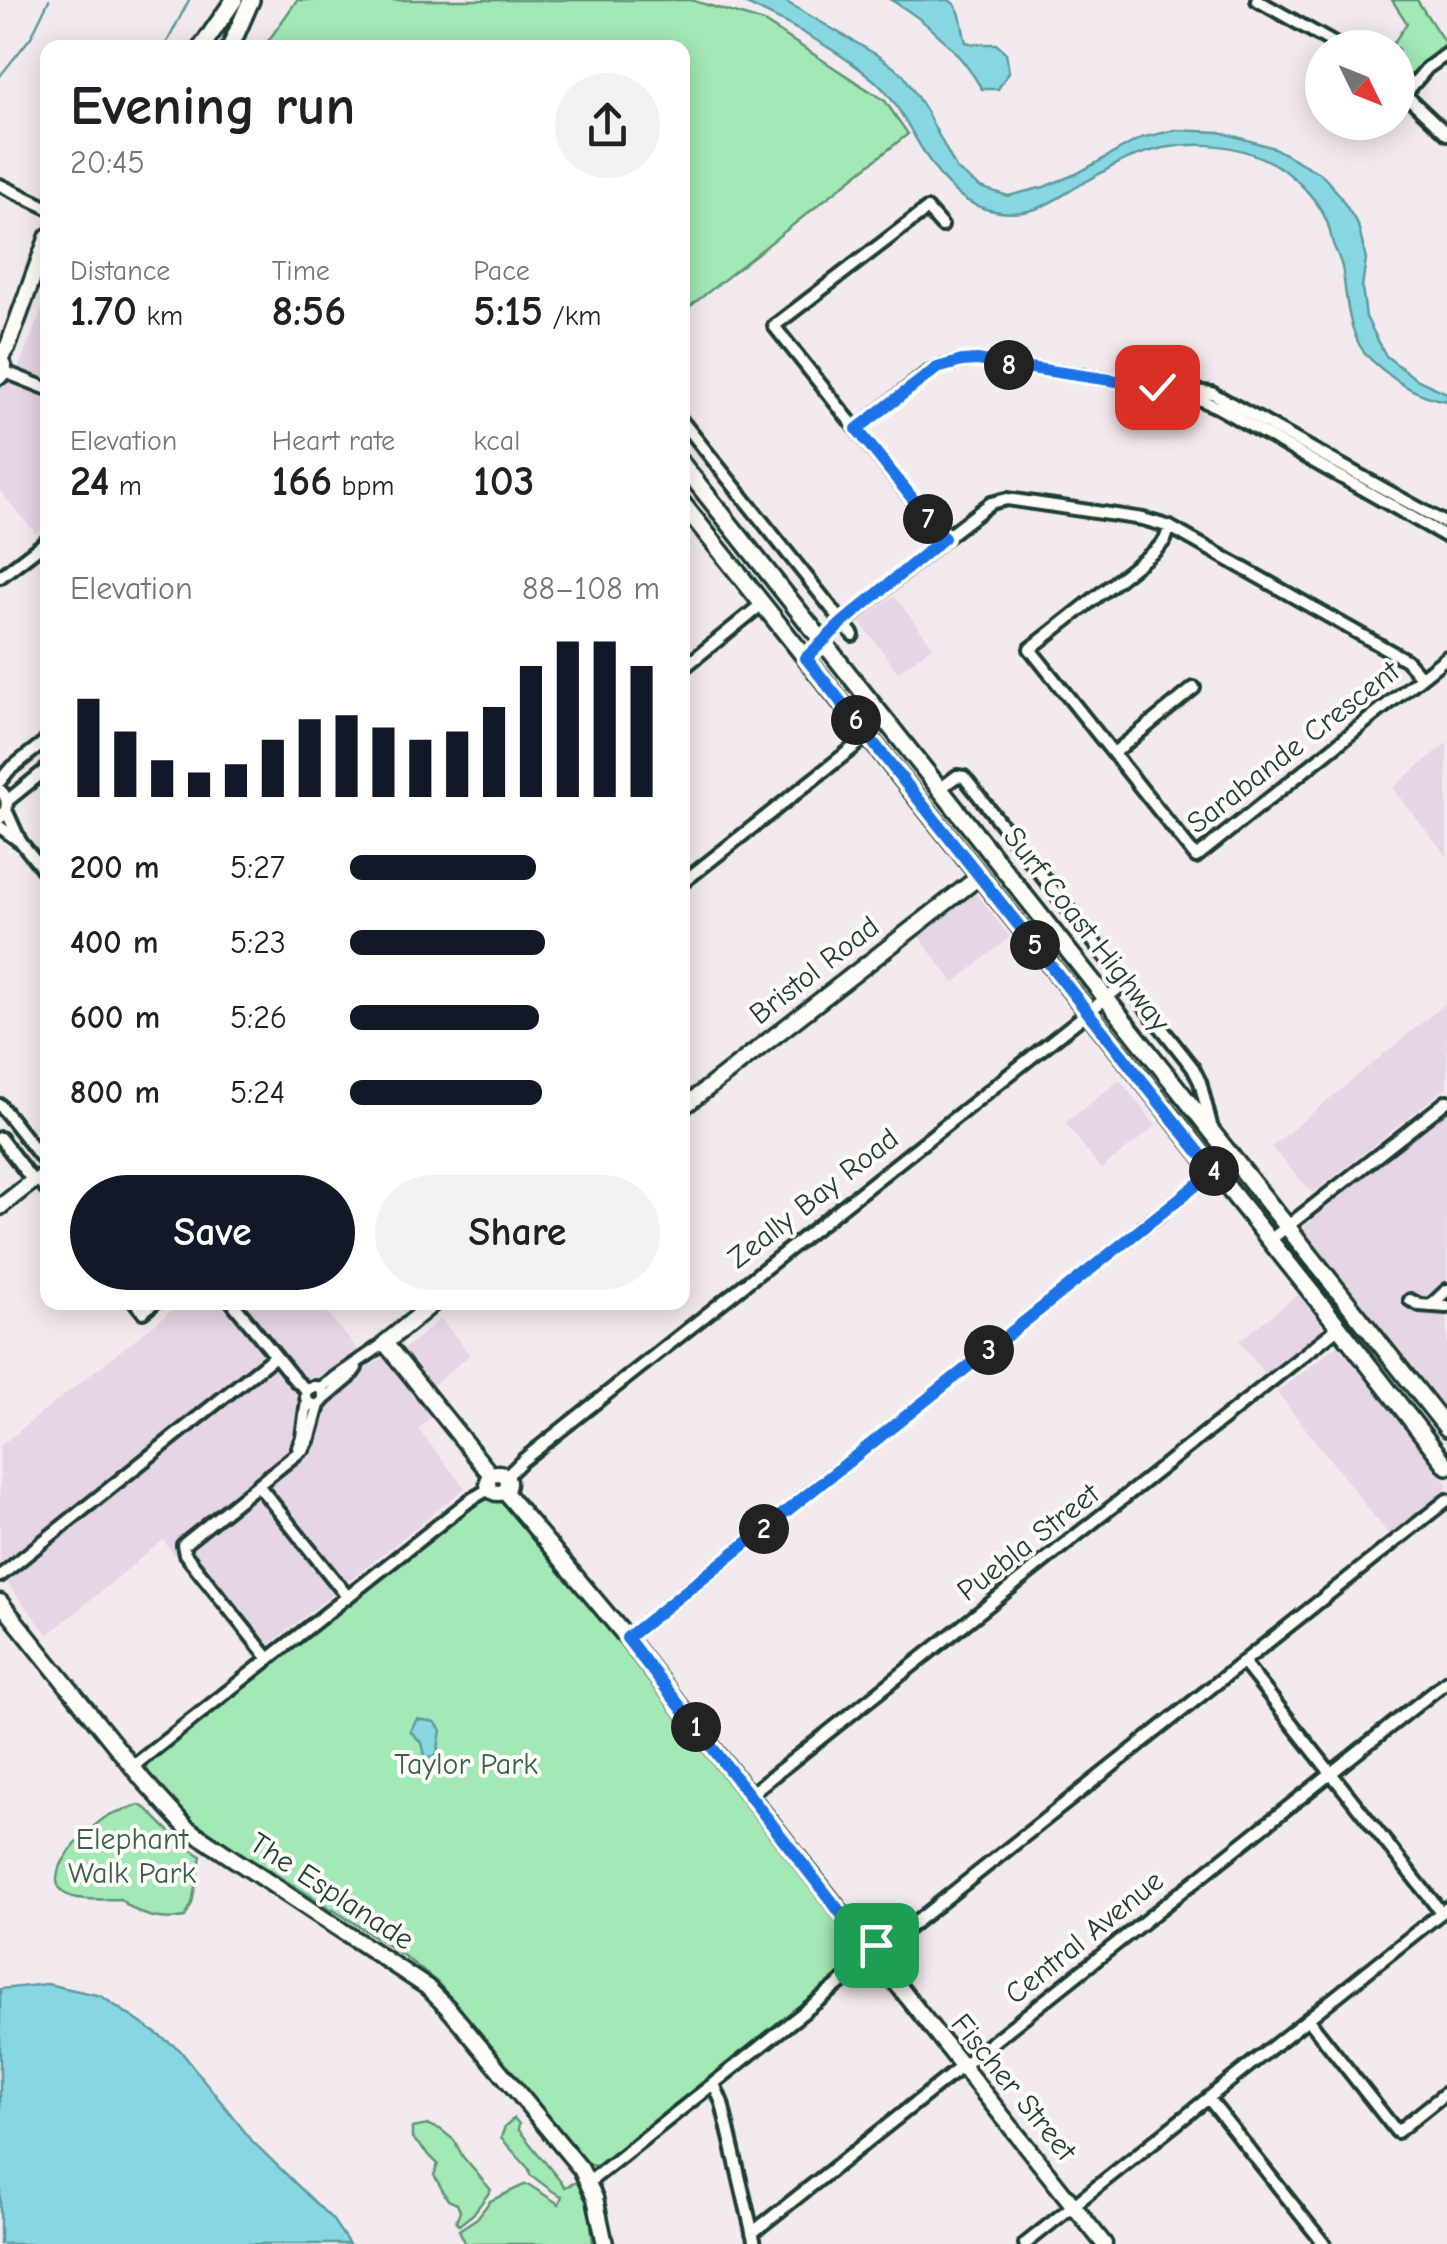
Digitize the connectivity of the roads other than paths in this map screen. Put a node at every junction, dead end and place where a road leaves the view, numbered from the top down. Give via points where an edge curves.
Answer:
1 (234, 0) edge
2 (251, 0) edge
3 (1257, 0) edge
4 (1310, 30) edge
5 (206, 40) edge
6 (234, 40) edge
7 (1447, 54) edge
8 (1415, 79) edge
9 (1415, 104) edge
10 (1447, 134) edge
11 (0, 185) edge
12 (40, 204) edge
13 (942, 226) dead end
14 (40, 258) edge
15 (1, 366) edge
16 (40, 385) edge
17 (1157, 387) junction
18 (857, 429) junction
19 (690, 431) edge
20 (690, 474) edge
21 (690, 513) edge
22 (1447, 524) edge
23 (1170, 527) junction
24 (1447, 536) edge
25 (944, 538) junction
26 (40, 546) edge
27 (0, 577) edge
28 (781, 588) junction
29 (762, 604) junction
30 (842, 623) junction
31 (852, 635) dead end
32 (823, 640) junction
33 (1447, 657) edge
34 (806, 658) junction
35 (690, 663) edge
36 (1421, 677) junction
37 (1194, 688) dead end
38 (868, 736) junction
39 (40, 745) edge
40 (1114, 753) junction
41 (40, 776) edge
42 (0, 781) edge
43 (941, 788) junction
44 (0, 790) edge
45 (4, 810) edge
46 (0, 827) edge
47 (20, 842) junction
48 (1023, 852) junction
49 (1001, 864) junction
50 (40, 866) edge
51 (980, 876) junction
52 (690, 878) edge
53 (1125, 983) junction
54 (1106, 997) junction
55 (1088, 1012) junction
56 (1447, 1101) edge
57 (690, 1102) edge
58 (0, 1105) edge
59 (11, 1120) junction
60 (0, 1128) edge
61 (1215, 1136) junction
62 (0, 1138) edge
63 (40, 1158) edge
64 (1214, 1171) junction
65 (40, 1175) edge
66 (35, 1180) junction
67 (40, 1185) edge
68 (0, 1207) edge
69 (1287, 1227) junction
70 (1270, 1240) junction
71 (1447, 1290) edge
72 (1410, 1300) dead end
73 (1430, 1306) junction
74 (1447, 1307) edge
75 (238, 1310) edge
76 (426, 1310) edge
77 (1339, 1327) junction
78 (385, 1343) junction
79 (274, 1356) junction
80 (359, 1362) junction
81 (314, 1399) junction
82 (1447, 1428) edge
83 (1447, 1466) edge
84 (498, 1483) junction
85 (258, 1485) junction
86 (1447, 1500) edge
87 (0, 1576) edge
88 (347, 1596) junction
89 (0, 1602) edge
90 (627, 1638) junction
91 (268, 1659) junction
92 (1243, 1662) junction
93 (1447, 1681) edge
94 (132, 1767) junction
95 (1331, 1773) junction
96 (749, 1795) junction
97 (1444, 1910) edge
98 (874, 1956) junction
99 (1308, 2019) junction
100 (962, 2066) junction
101 (714, 2084) junction
102 (1447, 2092) edge
103 (1208, 2098) junction
104 (589, 2182) junction
105 (1074, 2206) junction
106 (754, 2238) edge
107 (605, 2244) edge
108 (1026, 2244) edge
109 (1104, 2244) edge
110 (1324, 2244) edge

1 - 5 main road
2 - 6 main road
3 - 4 street
7 - 8 street
9 - 10 street
11 - 12 street
13 - 18 street via 927,209 774,326
14 - 15 street
15 - 16 street
17 - 18 street via 962,361 926,374
17 - 22 street via 1220,396
17 - 24 street via 1206,401
18 - 25 street
19 - 30 street
20 - 28 main road, Surf Coast Highway
21 - 29 main road, Surf Coast Highway
23 - 25 street via 1006,498
23 - 36 street via 1406,660
23 - 40 street, Sarabande Crescent via 1156,550 1030,648
25 - 30 street
26 - 27 street
28 - 29 main road
28 - 32 main road, Surf Coast Highway
29 - 34 main road, Surf Coast Highway
29 - 35 street
30 - 31 street
30 - 32 street
32 - 34 main road
32 - 43 main road, Surf Coast Highway
33 - 36 street, Sarabande Crescent
34 - 38 main road, Surf Coast Highway
36 - 40 street, Sarabande Crescent via 1196,857
37 - 40 street
38 - 51 main road, Surf Coast Highway
38 - 52 street
39 - 42 street
41 - 45 street
43 - 48 street via 956,776 964,778
43 - 49 main road, Surf Coast Highway
44 - 45 street
45 - 47 street
46 - 47 street
47 - 50 street
48 - 49 street
48 - 53 street
49 - 51 main road
49 - 54 main road, Surf Coast Highway
51 - 55 main road, Surf Coast Highway
51 - 57 street, Bristol Road
53 - 54 street, Zeally Bay Road
53 - 61 street via 1192,1068
54 - 55 street, Zeally Bay Road
54 - 61 main road, Surf Coast Highway
55 - 64 main road, Surf Coast Highway
55 - 84 street, Zeally Bay Road
56 - 69 street
58 - 59 street
59 - 60 street
59 - 63 street
61 - 69 main road, Surf Coast Highway
62 - 66 street
64 - 70 main road, Surf Coast Highway
64 - 90 street
65 - 66 street
66 - 67 street
66 - 68 street
69 - 70 street
69 - 82 main road, Surf Coast Highway
70 - 77 main road, Surf Coast Highway
71 - 73 street
72 - 73 street
73 - 74 street
75 - 79 street
76 - 78 street
77 - 83 main road, Surf Coast Highway
77 - 96 street, Puebla Street
78 - 80 street
78 - 84 street, Fischer Street
79 - 81 street
79 - 87 street
80 - 81 street via 349,1378
80 - 81 street via 320,1388 313,1386
81 - 85 street via 296,1450
84 - 88 street, Zeally Bay Road
84 - 90 street, Fischer Street
85 - 88 street
85 - 91 street via 183,1545
86 - 92 street
88 - 91 street, Zeally Bay Road
89 - 94 street, The Esplanade
90 - 96 street, Fischer Street
91 - 94 street, Zeally Bay Road
92 - 95 street
92 - 98 street
93 - 95 street, Central Avenue
94 - 104 street, The Esplanade via 196,1835 427,1988
95 - 97 street
95 - 100 street, Central Avenue
96 - 98 street, Fischer Street
97 - 99 street
98 - 100 street, Fischer Street
98 - 101 street
99 - 102 street via 1396,2132
99 - 103 street
100 - 105 street, Fischer Street
100 - 106 street, Central Avenue
101 - 104 street
101 - 106 street
103 - 105 street
103 - 110 street
104 - 107 street, The Esplanade
105 - 108 street
105 - 109 street, Fischer Street

